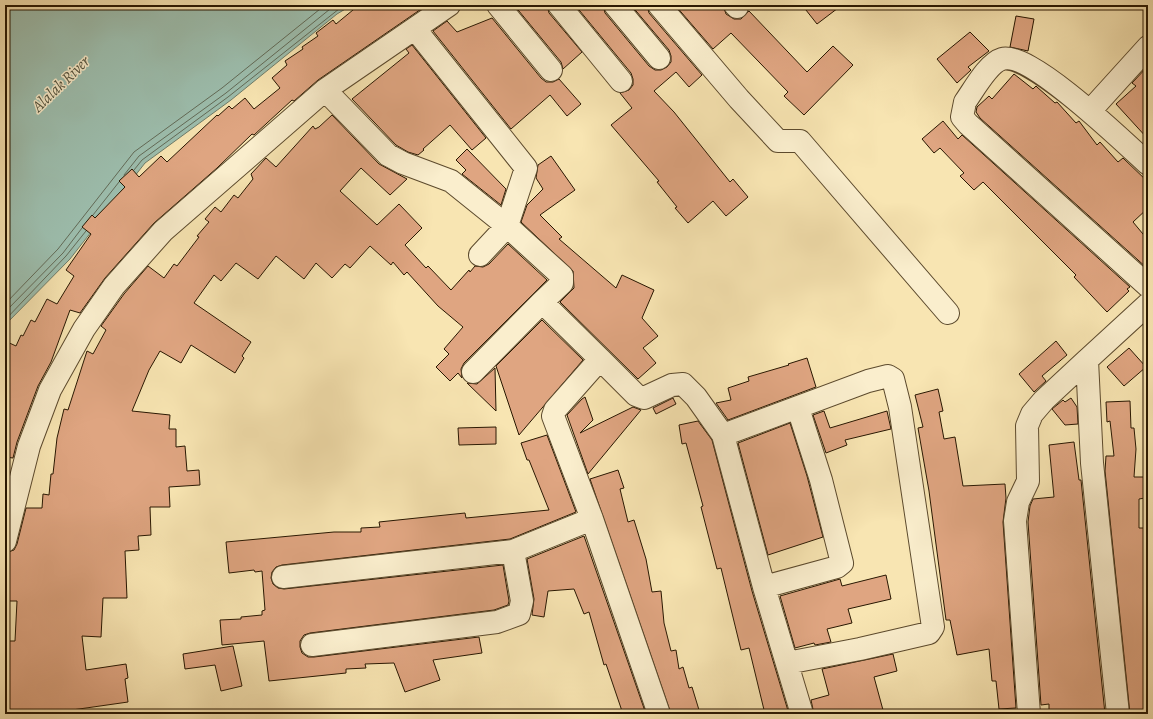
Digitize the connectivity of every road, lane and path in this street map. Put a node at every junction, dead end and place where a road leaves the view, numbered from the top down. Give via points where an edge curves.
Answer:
1 (449, 5) edge
2 (498, 5) edge
3 (559, 5) edge
4 (615, 5) edge
5 (659, 5) edge
6 (416, 29) junction
7 (1148, 47) edge
8 (659, 58) dead end
9 (550, 70) dead end
10 (621, 81) dead end
11 (324, 90) junction
12 (1090, 111) junction
13 (1148, 164) edge
14 (507, 226) junction
15 (480, 255) dead end
16 (1148, 286) edge
17 (542, 302) junction
18 (1148, 304) edge
19 (948, 313) dead end
20 (600, 359) junction
21 (1087, 360) junction
22 (473, 372) dead end
23 (798, 408) junction
24 (723, 435) junction
25 (592, 519) junction
26 (5, 542) edge
27 (513, 551) junction
28 (283, 577) dead end
29 (764, 587) junction
30 (312, 645) dead end
31 (787, 663) junction
32 (659, 714) edge
33 (802, 714) edge
34 (1029, 714) edge
35 (1118, 714) edge

1 - 6 street
2 - 9 street
3 - 10 street
4 - 8 street
5 - 19 street via 739,100 778,141 800,141
6 - 11 street
6 - 14 street via 526,168
7 - 12 street
11 - 14 street via 388,155 451,181
11 - 26 street via 163,232 102,301 50,390 29,446
12 - 13 street
12 - 16 street via 1048,78 1006,58 990,66 965,102 962,117
14 - 15 street
14 - 17 street via 562,276 562,283
17 - 20 street
17 - 22 street
18 - 21 street
20 - 24 street via 636,395 644,398 672,385 683,384 696,397
20 - 25 street via 555,410 553,416
21 - 34 street via 1044,400 1032,414 1027,426 1028,480 1018,502 1015,521
21 - 35 street via 1092,463
23 - 24 street
23 - 29 street via 821,480 842,563 837,567
23 - 31 street via 868,381 888,376 893,379 900,406 933,627 929,633 860,650
24 - 29 street
25 - 27 street
25 - 32 street
27 - 28 street
27 - 30 street via 522,601 519,614 513,618
29 - 31 street
31 - 33 street

